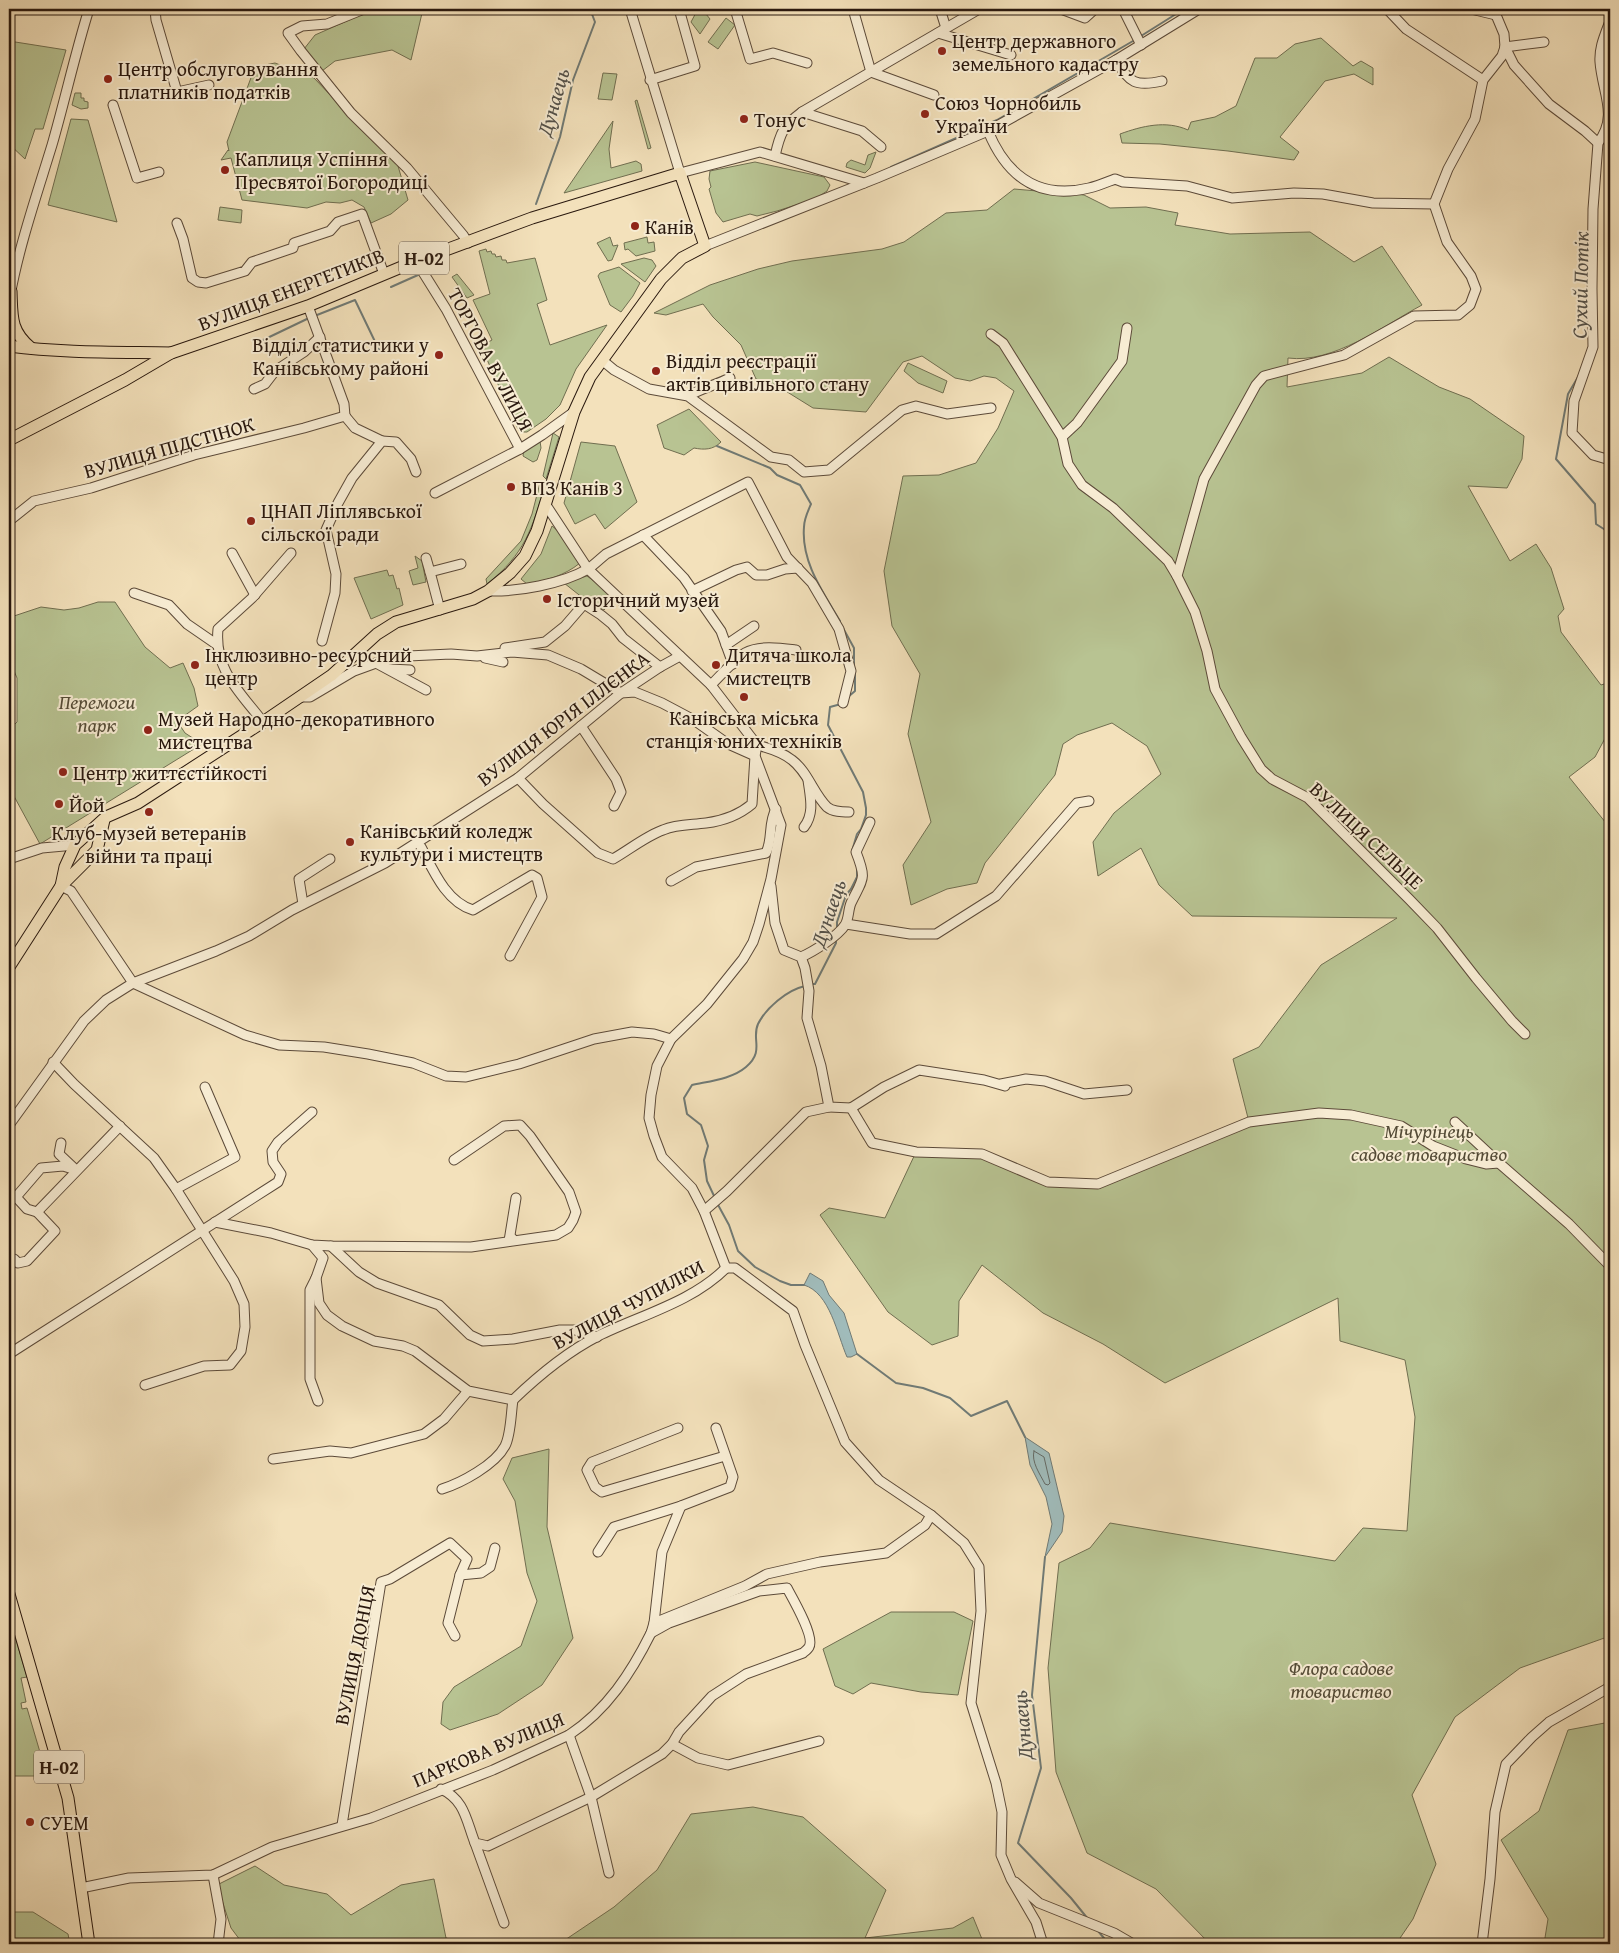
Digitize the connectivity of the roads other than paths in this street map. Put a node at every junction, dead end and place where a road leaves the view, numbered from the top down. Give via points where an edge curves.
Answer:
1 (89, 9) edge
2 (155, 9) edge
3 (364, 9) edge
4 (630, 9) edge
5 (679, 9) edge
6 (735, 9) edge
7 (852, 9) edge
8 (940, 9) edge
9 (979, 9) edge
10 (1061, 9) edge
11 (1095, 9) edge
12 (1123, 9) edge
13 (1199, 9) edge
14 (1386, 9) edge
15 (1471, 9) edge
16 (1496, 12) edge
17 (1610, 21) edge
18 (942, 30) junction
19 (1544, 42) dead end
20 (1141, 45) junction
21 (1504, 47) junction
22 (1011, 55) dead end
23 (1116, 60) junction
24 (807, 62) dead end
25 (871, 72) junction
26 (650, 80) junction
27 (1483, 80) junction
28 (1162, 81) dead end
29 (209, 84) dead end
30 (934, 95) dead end
31 (113, 105) dead end
32 (802, 112) junction
33 (988, 131) junction
34 (1598, 143) junction
35 (881, 147) dead end
36 (776, 156) junction
37 (159, 172) dead end
38 (680, 173) junction
39 (864, 183) junction
40 (1434, 204) junction
41 (177, 223) dead end
42 (468, 242) junction
43 (705, 246) junction
44 (416, 261) junction
45 (384, 274) junction
46 (10, 292) edge
47 (9, 304) edge
48 (308, 306) junction
49 (1127, 328) dead end
50 (991, 334) dead end
51 (320, 337) junction
52 (9, 346) edge
53 (32, 349) junction
54 (171, 353) junction
55 (602, 360) junction
56 (730, 378) dead end
57 (254, 389) dead end
58 (688, 396) junction
59 (991, 408) dead end
60 (574, 412) junction
61 (345, 416) junction
62 (1062, 437) junction
63 (9, 440) edge
64 (382, 441) junction
65 (520, 449) junction
66 (1610, 460) edge
67 (416, 472) dead end
68 (435, 493) dead end
69 (546, 505) junction
70 (9, 521) edge
71 (643, 535) junction
72 (232, 553) dead end
73 (291, 553) dead end
74 (426, 558) dead end
75 (461, 564) dead end
76 (798, 568) junction
77 (588, 569) junction
78 (430, 572) junction
79 (1177, 576) junction
80 (488, 591) junction
81 (692, 591) junction
82 (134, 593) dead end
83 (255, 595) junction
84 (440, 610) junction
85 (754, 626) dead end
86 (322, 641) dead end
87 (216, 644) junction
88 (726, 645) junction
89 (796, 650) dead end
90 (468, 655) junction
91 (478, 656) junction
92 (680, 656) junction
93 (503, 662) dead end
94 (376, 663) junction
95 (733, 664) junction
96 (660, 666) junction
97 (387, 669) junction
98 (410, 670) dead end
99 (710, 686) junction
100 (426, 690) dead end
101 (621, 693) junction
102 (299, 697) junction
103 (843, 703) dead end
104 (262, 722) junction
105 (581, 726) junction
106 (757, 745) junction
107 (755, 756) junction
108 (808, 777) junction
109 (518, 778) junction
110 (1089, 801) dead end
111 (614, 806) dead end
112 (776, 810) junction
113 (849, 812) dead end
114 (104, 820) junction
115 (870, 822) dead end
116 (804, 827) dead end
117 (75, 845) junction
118 (421, 847) dead end
119 (330, 858) dead end
120 (9, 859) edge
121 (771, 880) junction
122 (671, 881) dead end
123 (61, 886) junction
124 (303, 904) junction
125 (846, 924) junction
126 (510, 956) dead end
127 (801, 957) junction
128 (9, 967) edge
129 (133, 982) junction
130 (1525, 1034) dead end
131 (671, 1039) junction
132 (53, 1062) junction
133 (205, 1087) dead end
134 (1126, 1090) dead end
135 (829, 1107) junction
136 (851, 1108) junction
137 (312, 1112) dead end
138 (1455, 1122) dead end
139 (9, 1125) edge
140 (120, 1126) junction
141 (61, 1143) dead end
142 (454, 1160) dead end
143 (1499, 1163) junction
144 (76, 1170) junction
145 (176, 1189) junction
146 (516, 1198) dead end
147 (704, 1211) junction
148 (37, 1212) junction
149 (214, 1222) junction
150 (201, 1231) junction
151 (542, 1232) dead end
152 (509, 1240) junction
153 (312, 1245) junction
154 (331, 1246) junction
155 (14, 1259) dead end
156 (1610, 1266) edge
157 (726, 1268) junction
158 (316, 1278) junction
159 (597, 1337) junction
160 (9, 1354) edge
161 (145, 1386) dead end
162 (468, 1391) junction
163 (513, 1400) junction
164 (318, 1401) dead end
165 (678, 1428) dead end
166 (716, 1428) dead end
167 (725, 1456) junction
168 (274, 1459) dead end
169 (442, 1489) dead end
170 (682, 1506) junction
171 (931, 1516) junction
172 (494, 1548) dead end
173 (598, 1552) dead end
174 (460, 1575) junction
175 (745, 1586) junction
176 (759, 1591) junction
177 (9, 1594) edge
178 (654, 1623) junction
179 (651, 1633) junction
180 (455, 1636) dead end
181 (1610, 1687) edge
182 (569, 1735) junction
183 (820, 1741) dead end
184 (672, 1744) junction
185 (441, 1789) junction
186 (591, 1796) junction
187 (342, 1825) junction
188 (475, 1843) junction
189 (609, 1873) dead end
190 (213, 1875) junction
191 (1011, 1879) junction
192 (81, 1888) junction
193 (504, 1923) dead end
194 (89, 1944) edge
195 (218, 1944) edge
196 (1043, 1944) edge
197 (1134, 1944) edge
198 (1482, 1944) edge

1 - 46 street
2 - 29 street via 176,92
3 - 42 street via 327,24 302,26 288,33 352,113 407,168
4 - 26 street
5 - 26 street via 695,66
6 - 24 street via 750,59 773,54
7 - 25 street
8 - 18 street
9 - 18 street
10 - 11 street via 1085,18
12 - 20 street
13 - 20 street
14 - 27 street via 1406,29
15 - 16 street
16 - 21 street via 1504,34
17 - 34 street via 1601,44 1600,62 1609,107 1608,125
18 - 22 street
18 - 25 street
19 - 21 street
20 - 23 street
21 - 27 street via 1502,56
21 - 34 street via 1514,65 1549,104
23 - 28 street via 1129,79 1144,85
23 - 33 street
25 - 30 street
25 - 32 street
26 - 38 street
27 - 40 street via 1475,119 1448,168
31 - 37 street via 137,178
32 - 35 street via 862,131
32 - 36 street via 788,122 780,134
33 - 39 street
33 - 40 street via 1018,176 1040,188 1060,191 1089,188 1115,179 1187,186 1232,198 1294,193 1323,194 1373,204
34 - 66 street via 1592,280 1593,347 1574,401 1572,433 1593,455
36 - 38 street via 760,152
36 - 39 street
38 - 42 main road, ВУЛИЦЯ ЕНЕРГЕТИКІВ / Н-02 via 532,218
38 - 43 main road
39 - 43 street
40 - 79 street via 1448,242 1476,288 1470,305 1458,315 1414,316 1344,355 1264,376 1204,479
41 - 45 street via 192,278 206,284 245,271 252,262 293,248 294,243 330,231 338,222 362,214
42 - 44 main road, ВУЛИЦЯ ЕНЕРГЕТИКІВ / Н-02
43 - 55 main road via 682,258 661,279
44 - 45 main road, ВУЛИЦЯ ЕНЕРГЕТИКІВ / Н-02
44 - 65 street, ТОРГОВА ВУЛИЦЯ via 446,309
45 - 48 main road, ВУЛИЦЯ ЕНЕРГЕТИКІВ / Н-02
46 - 47 street
46 - 53 main road via 13,324 20,340
48 - 51 street
48 - 54 main road, ВУЛИЦЯ ЕНЕРГЕТИКІВ / Н-02
49 - 62 street via 1122,361
50 - 62 street, ВУЛИЦЯ СЕЛЬЦЕ via 1003,343
51 - 57 street via 275,371 265,384
51 - 61 street via 344,404
52 - 53 main road, ВУЛИЦЯ ЕНЕРГЕТИКІВ / Н-02
53 - 54 main road, ВУЛИЦЯ ЕНЕРГЕТИКІВ / Н-02
54 - 63 main road, ВУЛИЦЯ ЕНЕРГЕТИКІВ / Н-02
55 - 58 street via 649,389
55 - 60 main road via 590,377
56 - 58 street
58 - 59 street via 771,457 789,460 804,472 829,470 902,410 916,406 947,414
60 - 65 street
60 - 69 main road
61 - 64 street via 355,428
61 - 70 street, ВУЛИЦЯ ПІДСТІНОК via 194,454 91,488 34,500
62 - 79 street, ВУЛИЦЯ СЕЛЬЦЕ via 1068,464 1082,485 1113,508 1168,561
64 - 67 street via 396,442 411,459
64 - 86 street via 352,478 326,530 336,574 335,593
65 - 68 street
69 - 77 street
69 - 80 main road via 525,556
71 - 76 street via 748,482 786,557
71 - 77 street via 606,554
71 - 81 street via 684,578
72 - 83 street
73 - 83 street
74 - 78 street
75 - 78 street
76 - 81 street via 756,575 747,567
76 - 103 street via 812,583 839,629 852,671
77 - 80 street via 552,583
77 - 92 street
78 - 84 street
79 - 130 street, ВУЛИЦЯ СЕЛЬЦЕ via 1195,612 1215,689 1261,769 1272,779 1308,798 1409,899
80 - 84 main road
81 - 88 street via 721,631
82 - 87 street via 169,605 187,624
83 - 87 street via 218,629
84 - 102 main road via 396,622 377,634 332,675
85 - 88 street
87 - 104 street via 225,673
88 - 95 street
89 - 95 street via 756,649 745,653
90 - 91 street
90 - 94 street via 408,656
90 - 96 street via 545,642 584,604
91 - 93 street
91 - 101 street via 512,652 548,655 581,669
92 - 96 street, ВУЛИЦЯ ЮРІЯ ІЛЛЄНКА
92 - 99 street
94 - 97 street
94 - 102 street via 354,671 310,697
95 - 99 street
96 - 101 street, ВУЛИЦЯ ЮРІЯ ІЛЛЄНКА
97 - 98 street
97 - 100 street
99 - 106 street
101 - 105 street, ВУЛИЦЯ ЮРІЯ ІЛЛЄНКА
101 - 107 street via 635,692 662,703 728,744
102 - 104 main road
104 - 114 main road via 138,803
105 - 109 street, ВУЛИЦЯ ЮРІЯ ІЛЛЄНКА
105 - 111 street via 616,779 621,792
106 - 107 street
106 - 108 street via 792,759
107 - 109 street via 752,804 744,811 706,823 684,824 663,830 613,859 598,853
107 - 112 street
108 - 113 street via 828,808
108 - 116 street via 811,811 810,820
109 - 124 street, ВУЛИЦЯ ЮРІЯ ІЛЛЄНКА via 385,863
110 - 125 street via 1077,803 996,896 936,934 910,934
112 - 121 street via 782,825
112 - 122 street via 771,818 770,844 766,853 696,867
114 - 117 main road
114 - 123 main road via 97,850
115 - 125 street via 856,852 863,869 862,884 851,904
117 - 120 street via 42,848
117 - 123 main road
118 - 126 street via 442,884 464,907 474,910 532,875 537,878 542,897
119 - 124 street via 299,879
121 - 127 street via 775,923 784,950
121 - 131 street via 753,942 743,959 706,1004
123 - 128 main road
123 - 129 street via 70,891
124 - 129 street, ВУЛИЦЯ ЮРІЯ ІЛЛЄНКА via 249,936
125 - 127 street via 836,935
127 - 135 street via 809,991 807,1018
129 - 131 street via 245,1035 279,1045 324,1047 413,1063 446,1076 466,1077 594,1039 632,1032
129 - 132 street, ВУЛИЦЯ ЮРІЯ ІЛЛЄНКА via 106,1000 84,1021
131 - 147 street via 657,1066 649,1118 662,1157 692,1188
132 - 139 street, ВУЛИЦЯ ЮРІЯ ІЛЛЄНКА
132 - 140 street
133 - 145 street via 234,1157
134 - 136 street via 1084,1094 1045,1081 1026,1079 1003,1085 919,1070
135 - 136 street
135 - 147 street via 806,1112
136 - 143 street via 872,1143 916,1152 982,1154 1048,1182 1098,1184 1250,1122 1319,1113 1351,1115 1401,1126 1434,1146 1486,1164
137 - 149 street via 272,1151 273,1162 281,1174 278,1182
138 - 143 street
140 - 144 street
140 - 145 street via 154,1158
141 - 144 street via 59,1154
142 - 152 street via 504,1126 520,1125 569,1192 576,1212 568,1228 556,1235
143 - 156 street via 1570,1224
144 - 148 street
144 - 148 street via 63,1166 41,1168 16,1197 28,1209
145 - 150 street
146 - 152 street
147 - 157 street
148 - 155 street via 55,1231 27,1262 18,1263
149 - 150 street
149 - 153 street
150 - 160 street
150 - 161 street via 234,1282 244,1304 241,1351 230,1365 204,1366
151 - 152 street
152 - 154 street via 471,1247
153 - 154 street
153 - 158 street via 323,1258
154 - 159 street via 376,1283 439,1305 470,1335 483,1341 560,1330 575,1330
157 - 159 street, ВУЛИЦЯ ЧУПИЛКИ via 712,1282 691,1294
157 - 171 street via 735,1268 793,1311 845,1442 879,1480
158 - 162 street via 319,1303 327,1315 374,1341 415,1351
158 - 164 street via 310,1290 310,1379
159 - 163 street, ВУЛИЦЯ ЧУПИЛКИ via 539,1374
162 - 163 street
162 - 168 street via 444,1419 424,1434 351,1453 330,1451
163 - 169 street via 505,1446 486,1468
165 - 167 street via 592,1462 587,1470 595,1487 602,1492
166 - 167 street
167 - 170 street via 734,1477 730,1487
170 - 173 street via 614,1527
170 - 178 street, ПАРКОВА ВУЛИЦЯ via 662,1552
171 - 175 street via 926,1525 886,1553 820,1562 767,1574
171 - 191 street via 964,1543 979,1567 981,1611 971,1703 996,1783 1002,1812 1001,1856
172 - 174 street via 490,1568 481,1573
174 - 180 street, ВУЛИЦЯ ДОНЦЯ via 448,1623
174 - 187 street, ВУЛИЦЯ ДОНЦЯ via 467,1559 450,1543 382,1582
175 - 176 street
175 - 178 street
176 - 179 street via 669,1623
176 - 184 street via 787,1588 807,1628 809,1648 746,1674 712,1696
177 - 192 main road, Н-02 via 68,1798
178 - 179 street, ПАРКОВА ВУЛИЦЯ
179 - 182 street, ПАРКОВА ВУЛИЦЯ via 617,1691
181 - 198 street via 1549,1722 1506,1764 1495,1812
182 - 185 street, ПАРКОВА ВУЛИЦЯ via 493,1770
182 - 186 street
183 - 184 street via 728,1765 698,1758
184 - 186 street via 662,1754
185 - 187 street, ПАРКОВА ВУЛИЦЯ via 371,1818
185 - 188 street via 459,1802
186 - 188 street via 488,1846
186 - 189 street
187 - 190 street, ПАРКОВА ВУЛИЦЯ via 272,1847
188 - 193 street
190 - 192 street, ПАРКОВА ВУЛИЦЯ via 129,1878
190 - 195 street via 221,1919
191 - 196 street via 1036,1922
191 - 197 street via 1040,1903
192 - 194 main road, Н-02

